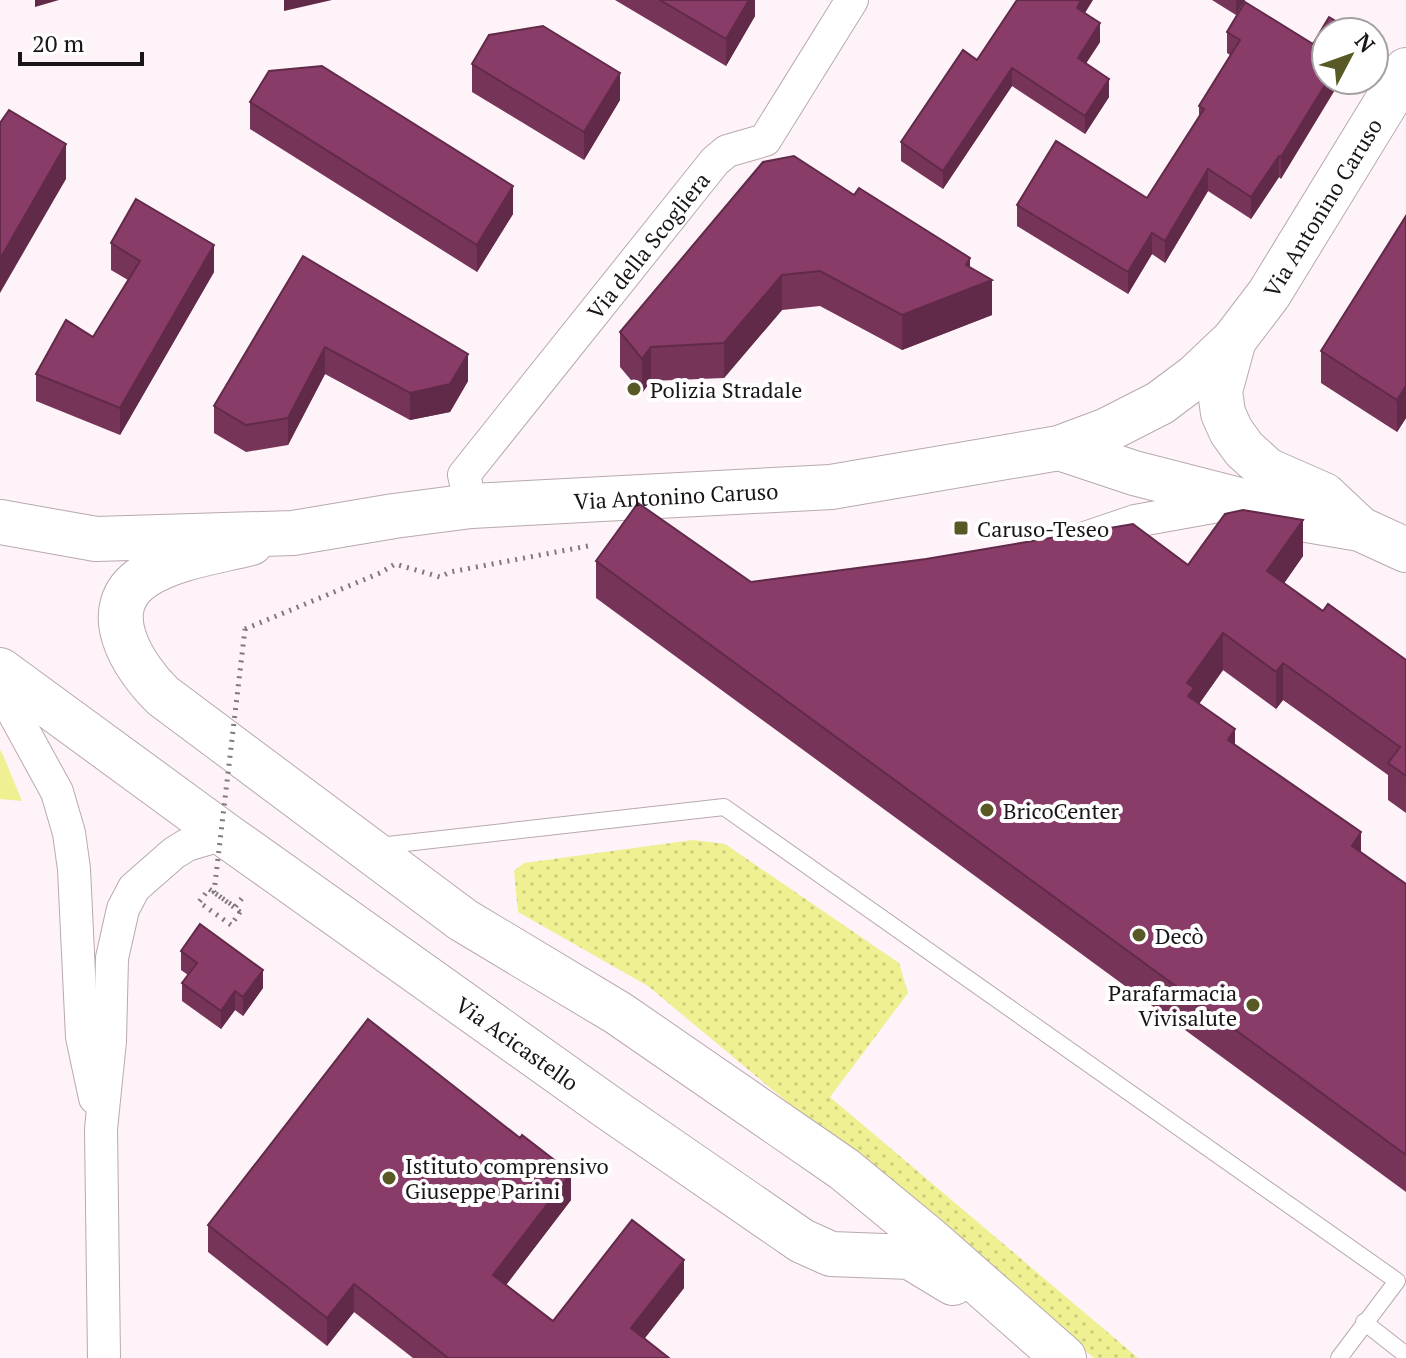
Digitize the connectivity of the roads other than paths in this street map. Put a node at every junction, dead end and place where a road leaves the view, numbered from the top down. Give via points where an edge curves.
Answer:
1 (852, 0) edge
2 (1406, 70) edge
3 (1234, 340) junction
4 (1059, 448) junction
5 (632, 499) junction
6 (1245, 501) junction
7 (471, 506) junction
8 (0, 522) edge
9 (672, 526) edge
10 (1360, 529) junction
11 (293, 533) junction
12 (1048, 548) edge
13 (1406, 550) edge
14 (1, 688) edge
15 (224, 834) junction
16 (365, 848) junction
17 (705, 1075) junction
18 (101, 1129) junction
19 (831, 1254) junction
20 (1364, 1322) junction
21 (1406, 1355) edge
22 (1062, 1357) edge
23 (104, 1358) edge
24 (1339, 1358) edge

1 - 7 street, Via della Scogliera via 765,140 727,151 715,161 464,475
2 - 3 main road, Via Antonino Caruso via 1269,294
3 - 4 main road, Via Antonino Caruso via 1160,403
3 - 10 main road via 1220,391 1231,431 1267,470 1324,495
4 - 5 main road, Via Antonino Caruso via 831,487
4 - 6 main road
5 - 7 main road, Via Antonino Caruso
5 - 9 street
6 - 10 main road
6 - 12 street via 1135,521
7 - 11 main road, Via Antonino Caruso
8 - 11 main road via 96,539
10 - 13 main road
11 - 16 main road, Via Acicastello via 144,576 121,604 123,639 163,696
14 - 15 main road, Via Acicastello
14 - 18 street via 57,792 69,833 82,1037
15 - 18 street via 174,853 134,888 123,909 112,958
15 - 19 main road, Via Acicastello via 771,1221
16 - 17 main road, Via Acicastello via 463,920 618,1013
16 - 20 lane via 724,807 1397,1281
17 - 19 main road via 855,1204 860,1235
17 - 22 main road, Via Acicastello via 844,1169
18 - 23 street
19 - 22 main road, Via Acicastello via 910,1257
20 - 21 lane
20 - 24 lane

